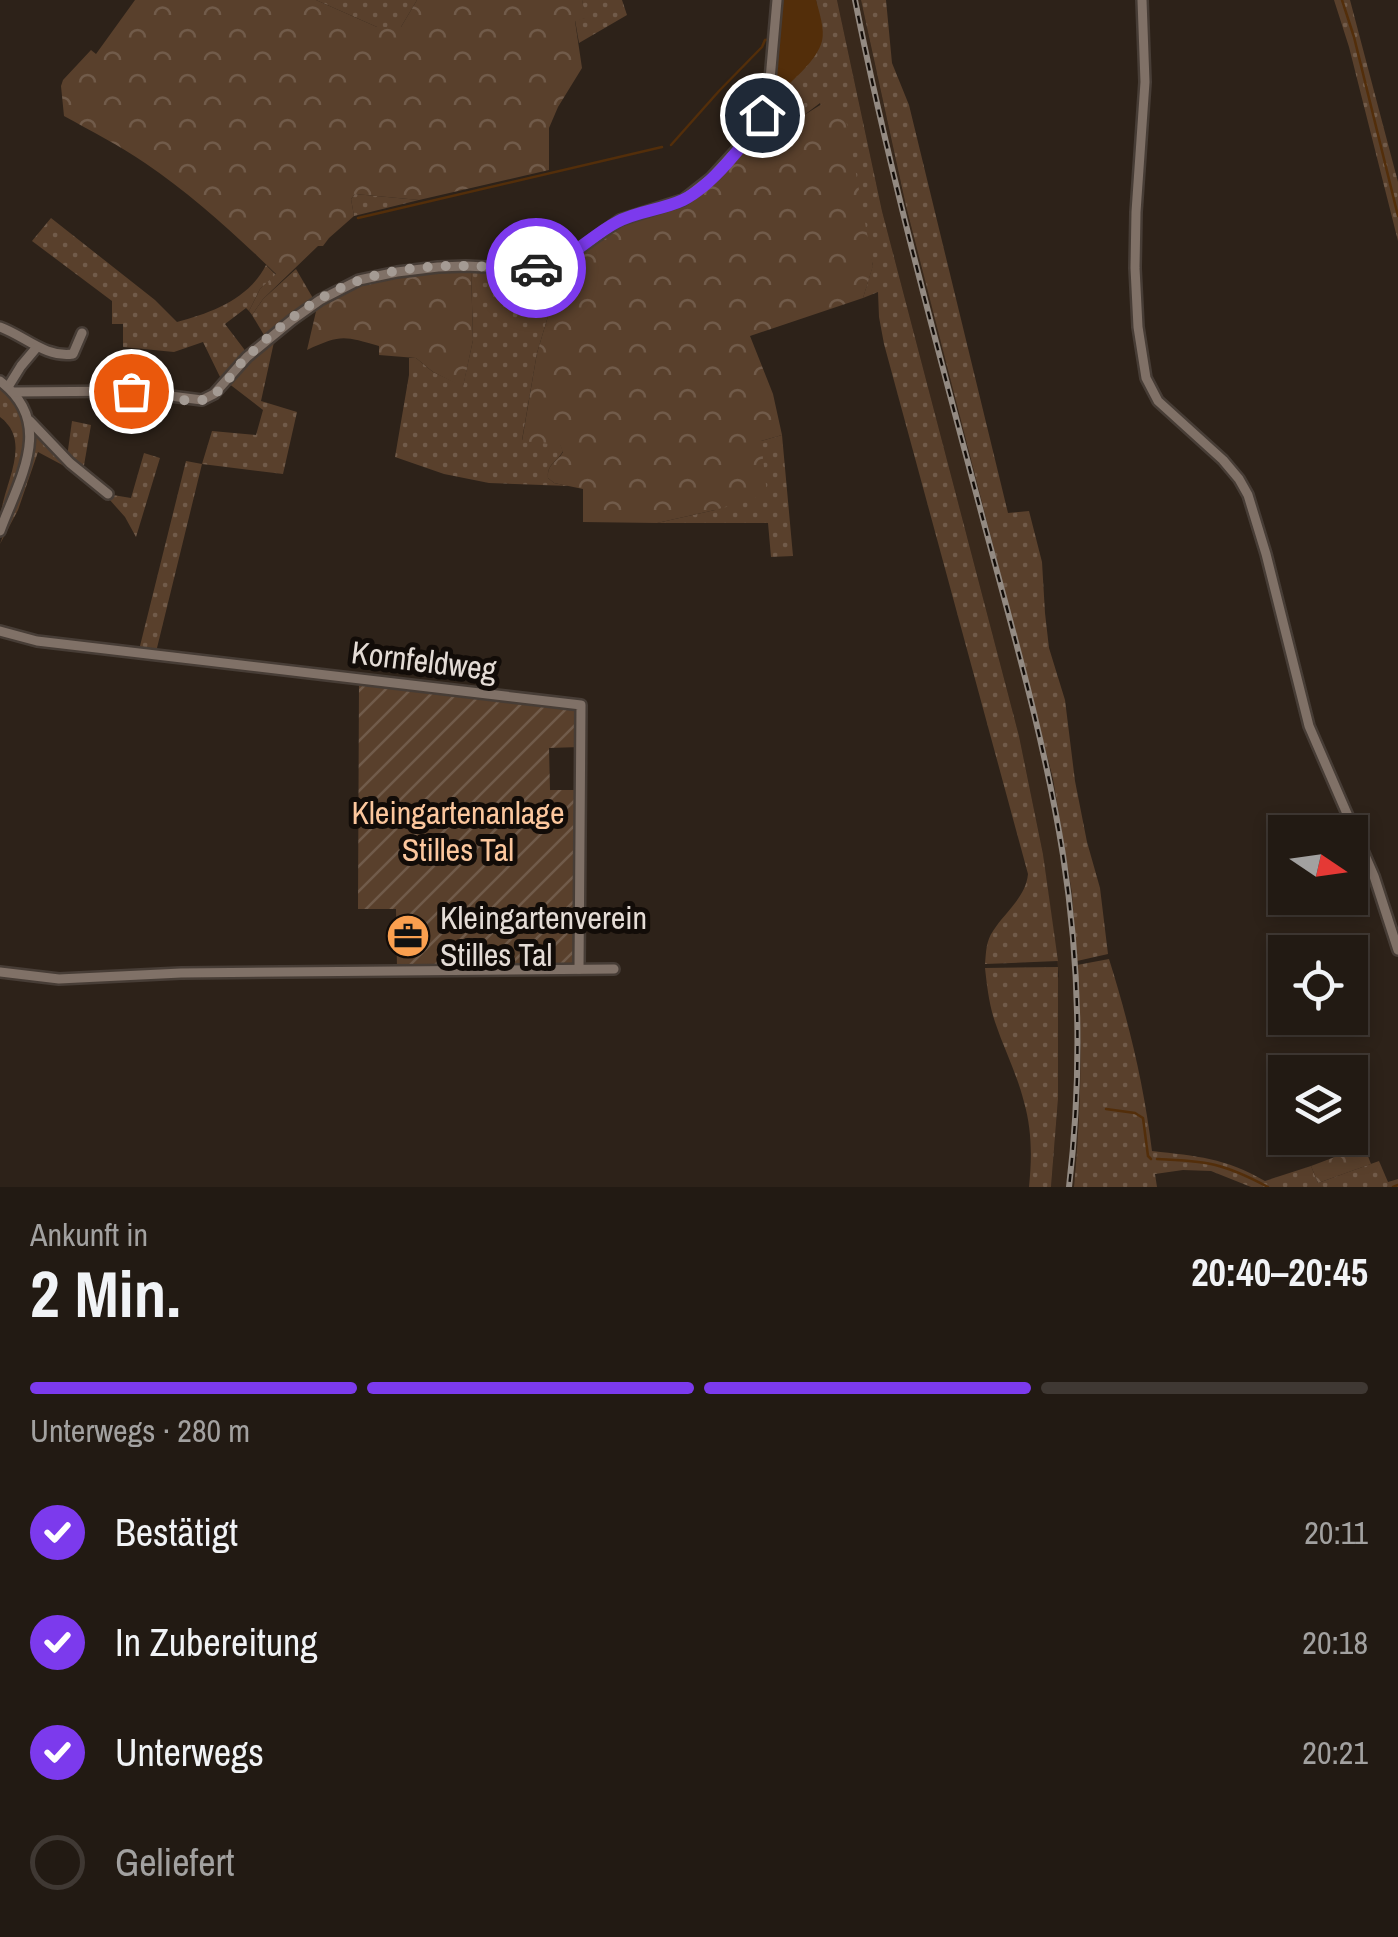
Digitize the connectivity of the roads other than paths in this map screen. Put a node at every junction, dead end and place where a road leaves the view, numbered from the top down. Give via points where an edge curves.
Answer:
1 (776, 0) edge
2 (1142, 0) edge
3 (0, 326) edge
4 (82, 334) dead end
5 (37, 347) junction
6 (7, 387) edge
7 (29, 421) junction
8 (108, 494) dead end
9 (0, 532) edge
10 (0, 632) edge
11 (1398, 950) edge
12 (580, 969) junction
13 (614, 969) dead end
14 (0, 972) edge

1 - 6 street via 769,91 759,122 690,196 620,220 564,260 532,269 422,268 341,288 266,341 202,400
2 - 11 street via 1145,82 1135,252 1146,378 1158,402 1224,460 1248,495 1309,726 1374,876
3 - 5 street
4 - 5 street via 69,356
5 - 6 street
6 - 7 street
7 - 8 street
7 - 9 street via 28,451
10 - 12 street, Kornfeldweg via 581,705
12 - 13 street
12 - 14 street via 59,979

